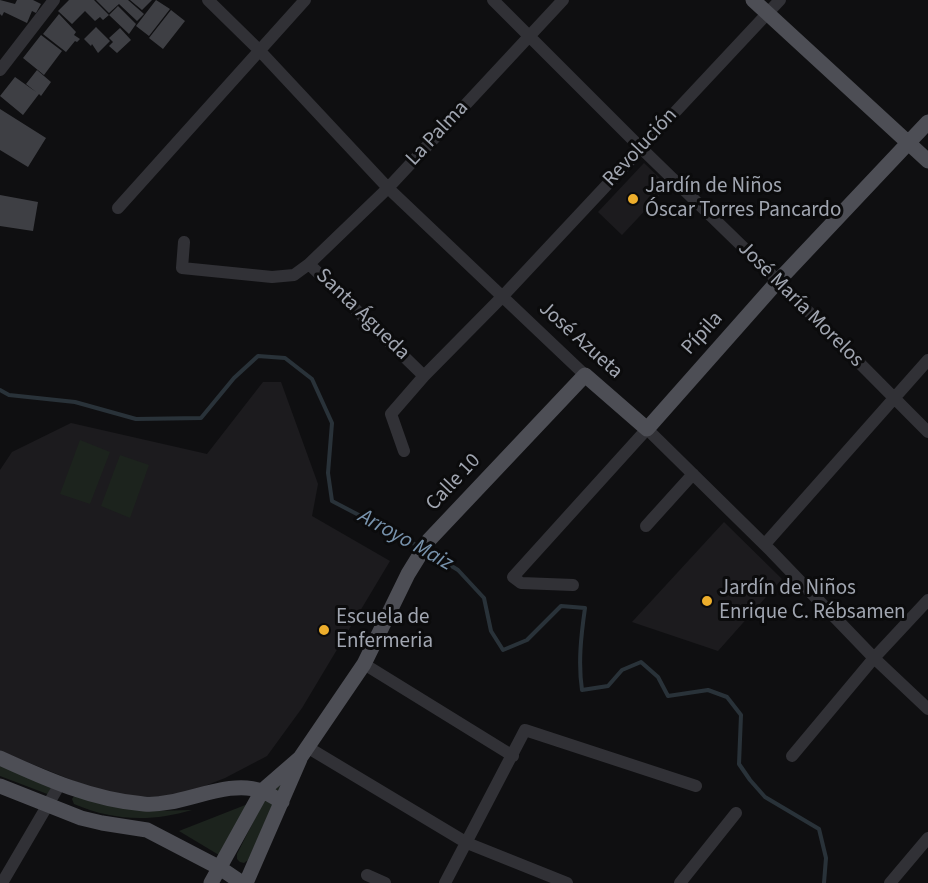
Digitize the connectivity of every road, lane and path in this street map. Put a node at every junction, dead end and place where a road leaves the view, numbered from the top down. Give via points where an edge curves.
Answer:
1 (54, 0) edge
2 (208, 0) edge
3 (305, 0) edge
4 (493, 0) edge
5 (563, 0) edge
6 (753, 0) edge
7 (780, 0) edge
8 (768, 14) junction
9 (530, 35) junction
10 (259, 50) junction
11 (0, 70) edge
12 (928, 122) edge
13 (908, 143) junction
14 (641, 148) junction
15 (928, 161) edge
16 (388, 188) junction
17 (118, 208) dead end
18 (184, 242) dead end
19 (309, 264) junction
20 (778, 281) junction
21 (502, 297) junction
22 (928, 360) edge
23 (585, 375) junction
24 (424, 376) junction
25 (893, 397) junction
26 (647, 429) junction
27 (928, 432) edge
28 (404, 452) dead end
29 (693, 474) junction
30 (646, 526) dead end
31 (765, 544) junction
32 (573, 585) dead end
33 (928, 600) edge
34 (874, 658) junction
35 (364, 664) junction
36 (928, 709) edge
37 (304, 753) junction
38 (513, 756) junction
39 (792, 756) dead end
40 (0, 758) edge
41 (60, 784) junction
42 (0, 786) edge
43 (696, 786) dead end
44 (262, 791) junction
45 (282, 802) junction
46 (48, 804) junction
47 (736, 813) dead end
48 (928, 838) edge
49 (467, 843) junction
50 (220, 868) junction
51 (367, 875) dead end
52 (2, 883) edge
53 (211, 883) edge
54 (244, 883) edge
55 (385, 883) edge
56 (445, 883) edge
57 (567, 883) edge
58 (680, 883) edge
59 (890, 883) edge

1 - 11 street
2 - 10 street, José Azueta
3 - 10 street
4 - 9 street, José María Morelos
5 - 9 street, La Palma
6 - 8 main road
7 - 8 street, Revolución
8 - 13 main road
8 - 14 street, Revolución
9 - 14 street, José María Morelos
9 - 16 street, La Palma
10 - 16 street, José Azueta
10 - 17 street
12 - 13 main road, Pípila
13 - 15 main road
13 - 20 main road, Pípila
14 - 20 street, José María Morelos
14 - 21 street, Revolución
16 - 19 street, La Palma
16 - 21 street, José Azueta
18 - 19 street, Santa Águeda via 182,268 272,277 294,275
19 - 24 street, Santa Águeda
20 - 25 street, José María Morelos
20 - 26 main road, Pípila
21 - 23 street, José Azueta
21 - 24 street, Revolución
22 - 25 street
23 - 26 main road, José Azueta
23 - 35 main road, Calle 10 via 429,540
24 - 28 street, Revolución via 391,414
25 - 27 street, José María Morelos
25 - 31 street
26 - 29 street, José Azueta
26 - 32 street, Pípila via 513,577 522,583
29 - 30 street
29 - 31 street, José Azueta
31 - 34 street, José Azueta
33 - 34 street
34 - 36 street, José Azueta
34 - 39 street
35 - 37 main road, Calle 10
35 - 38 street
37 - 44 main road, Calle 10
37 - 45 main road, Calle 10
37 - 49 street
38 - 43 street via 525,730
38 - 49 street
40 - 41 main road
41 - 44 main road via 113,800 147,805 238,787
41 - 46 street
42 - 46 main road
44 - 45 main road
44 - 50 main road, Calle 10
45 - 54 main road, Calle 10
46 - 50 main road via 81,818 147,830
46 - 52 street
47 - 58 street
48 - 59 street
49 - 56 street
49 - 57 street
50 - 53 main road, Calle 10
50 - 54 main road
51 - 55 street

